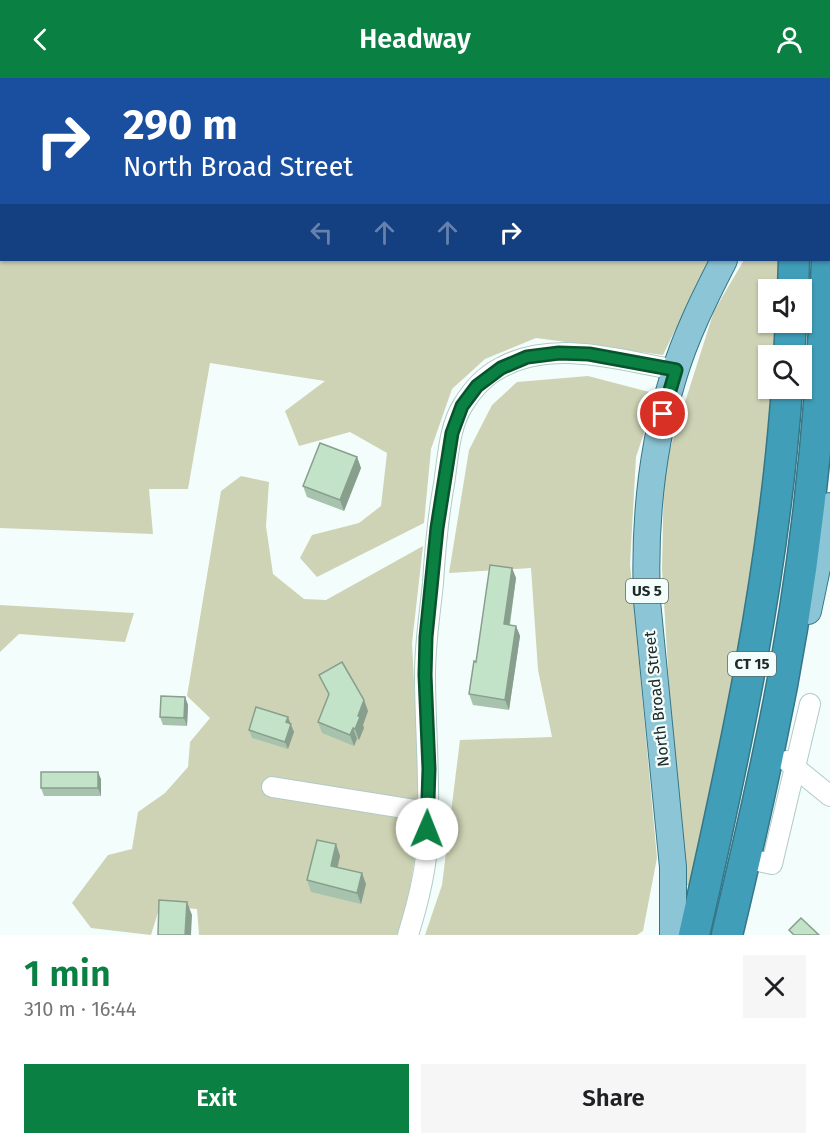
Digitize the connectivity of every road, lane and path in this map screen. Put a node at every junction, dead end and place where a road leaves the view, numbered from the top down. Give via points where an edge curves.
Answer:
1 (724, 261) edge
2 (794, 261) edge
3 (827, 261) edge
4 (793, 279) edge
5 (676, 370) junction
6 (786, 399) edge
7 (830, 506) edge
8 (783, 678) junction
9 (810, 704) dead end
10 (771, 744) junction
11 (795, 768) junction
12 (272, 787) dead end
13 (830, 796) edge
14 (428, 812) junction
15 (745, 858) junction
16 (408, 935) edge
17 (673, 935) edge
18 (694, 935) edge
19 (727, 935) edge

1 - 5 main road, North Broad Street / US 5
2 - 4 highway
3 - 8 highway, CT 15 via 812,474
5 - 14 street via 589,354 527,357 501,368 477,386 462,406 452,433 437,528 426,637
5 - 17 main road, North Broad Street / US 5 via 654,464 646,558 648,624 673,867
6 - 18 highway, CT 15 via 757,632
7 - 8 main road via 801,640
8 - 10 highway
9 - 11 street
10 - 11 street
10 - 15 highway
11 - 13 street
11 - 15 street via 771,864
12 - 14 street
14 - 16 street via 423,879
15 - 19 highway

